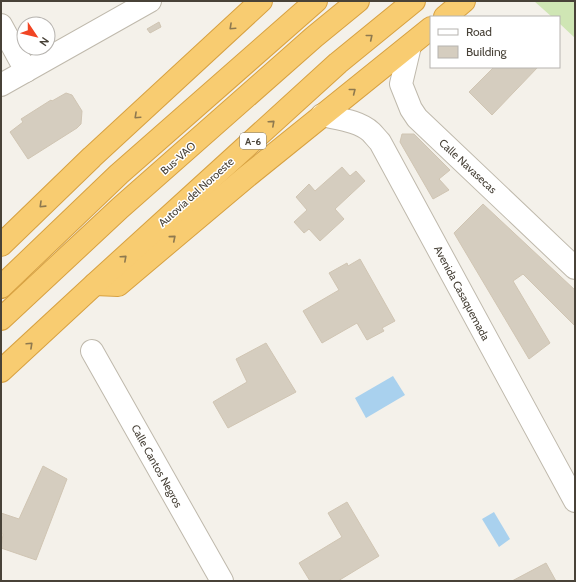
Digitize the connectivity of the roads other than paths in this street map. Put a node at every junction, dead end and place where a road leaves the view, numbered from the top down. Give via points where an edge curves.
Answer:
1 (150, 1) edge
2 (261, 1) edge
3 (316, 1) edge
4 (358, 1) edge
5 (414, 1) edge
6 (464, 1) edge
7 (446, 16) edge
8 (1, 25) edge
9 (430, 29) edge
10 (410, 46) junction
11 (26, 71) junction
12 (1, 85) edge
13 (322, 115) junction
14 (1, 245) edge
15 (575, 268) edge
16 (95, 284) junction
17 (1, 288) edge
18 (1, 319) edge
19 (92, 351) dead end
20 (1, 371) edge
21 (575, 501) edge
22 (222, 581) edge

1 - 11 street
2 -> 14 highway
3 - 17 highway via 119,174
4 - 18 highway, Bus-VAO via 120,208
16 -> 5 highway, Autovía del Noroeste / A-6 via 338,63
6 - 7 highway
8 - 11 street
9 - 10 highway
13 -> 10 highway
10 - 15 street, Calle Navasecas via 402,84 417,118
11 - 12 street
16 -> 13 highway via 118,284
13 - 21 street, Avenida Casaquemada via 364,127 380,142
20 -> 16 highway, Autovía del Noroeste / A-6
19 - 22 street, Calle Cantos Negros

